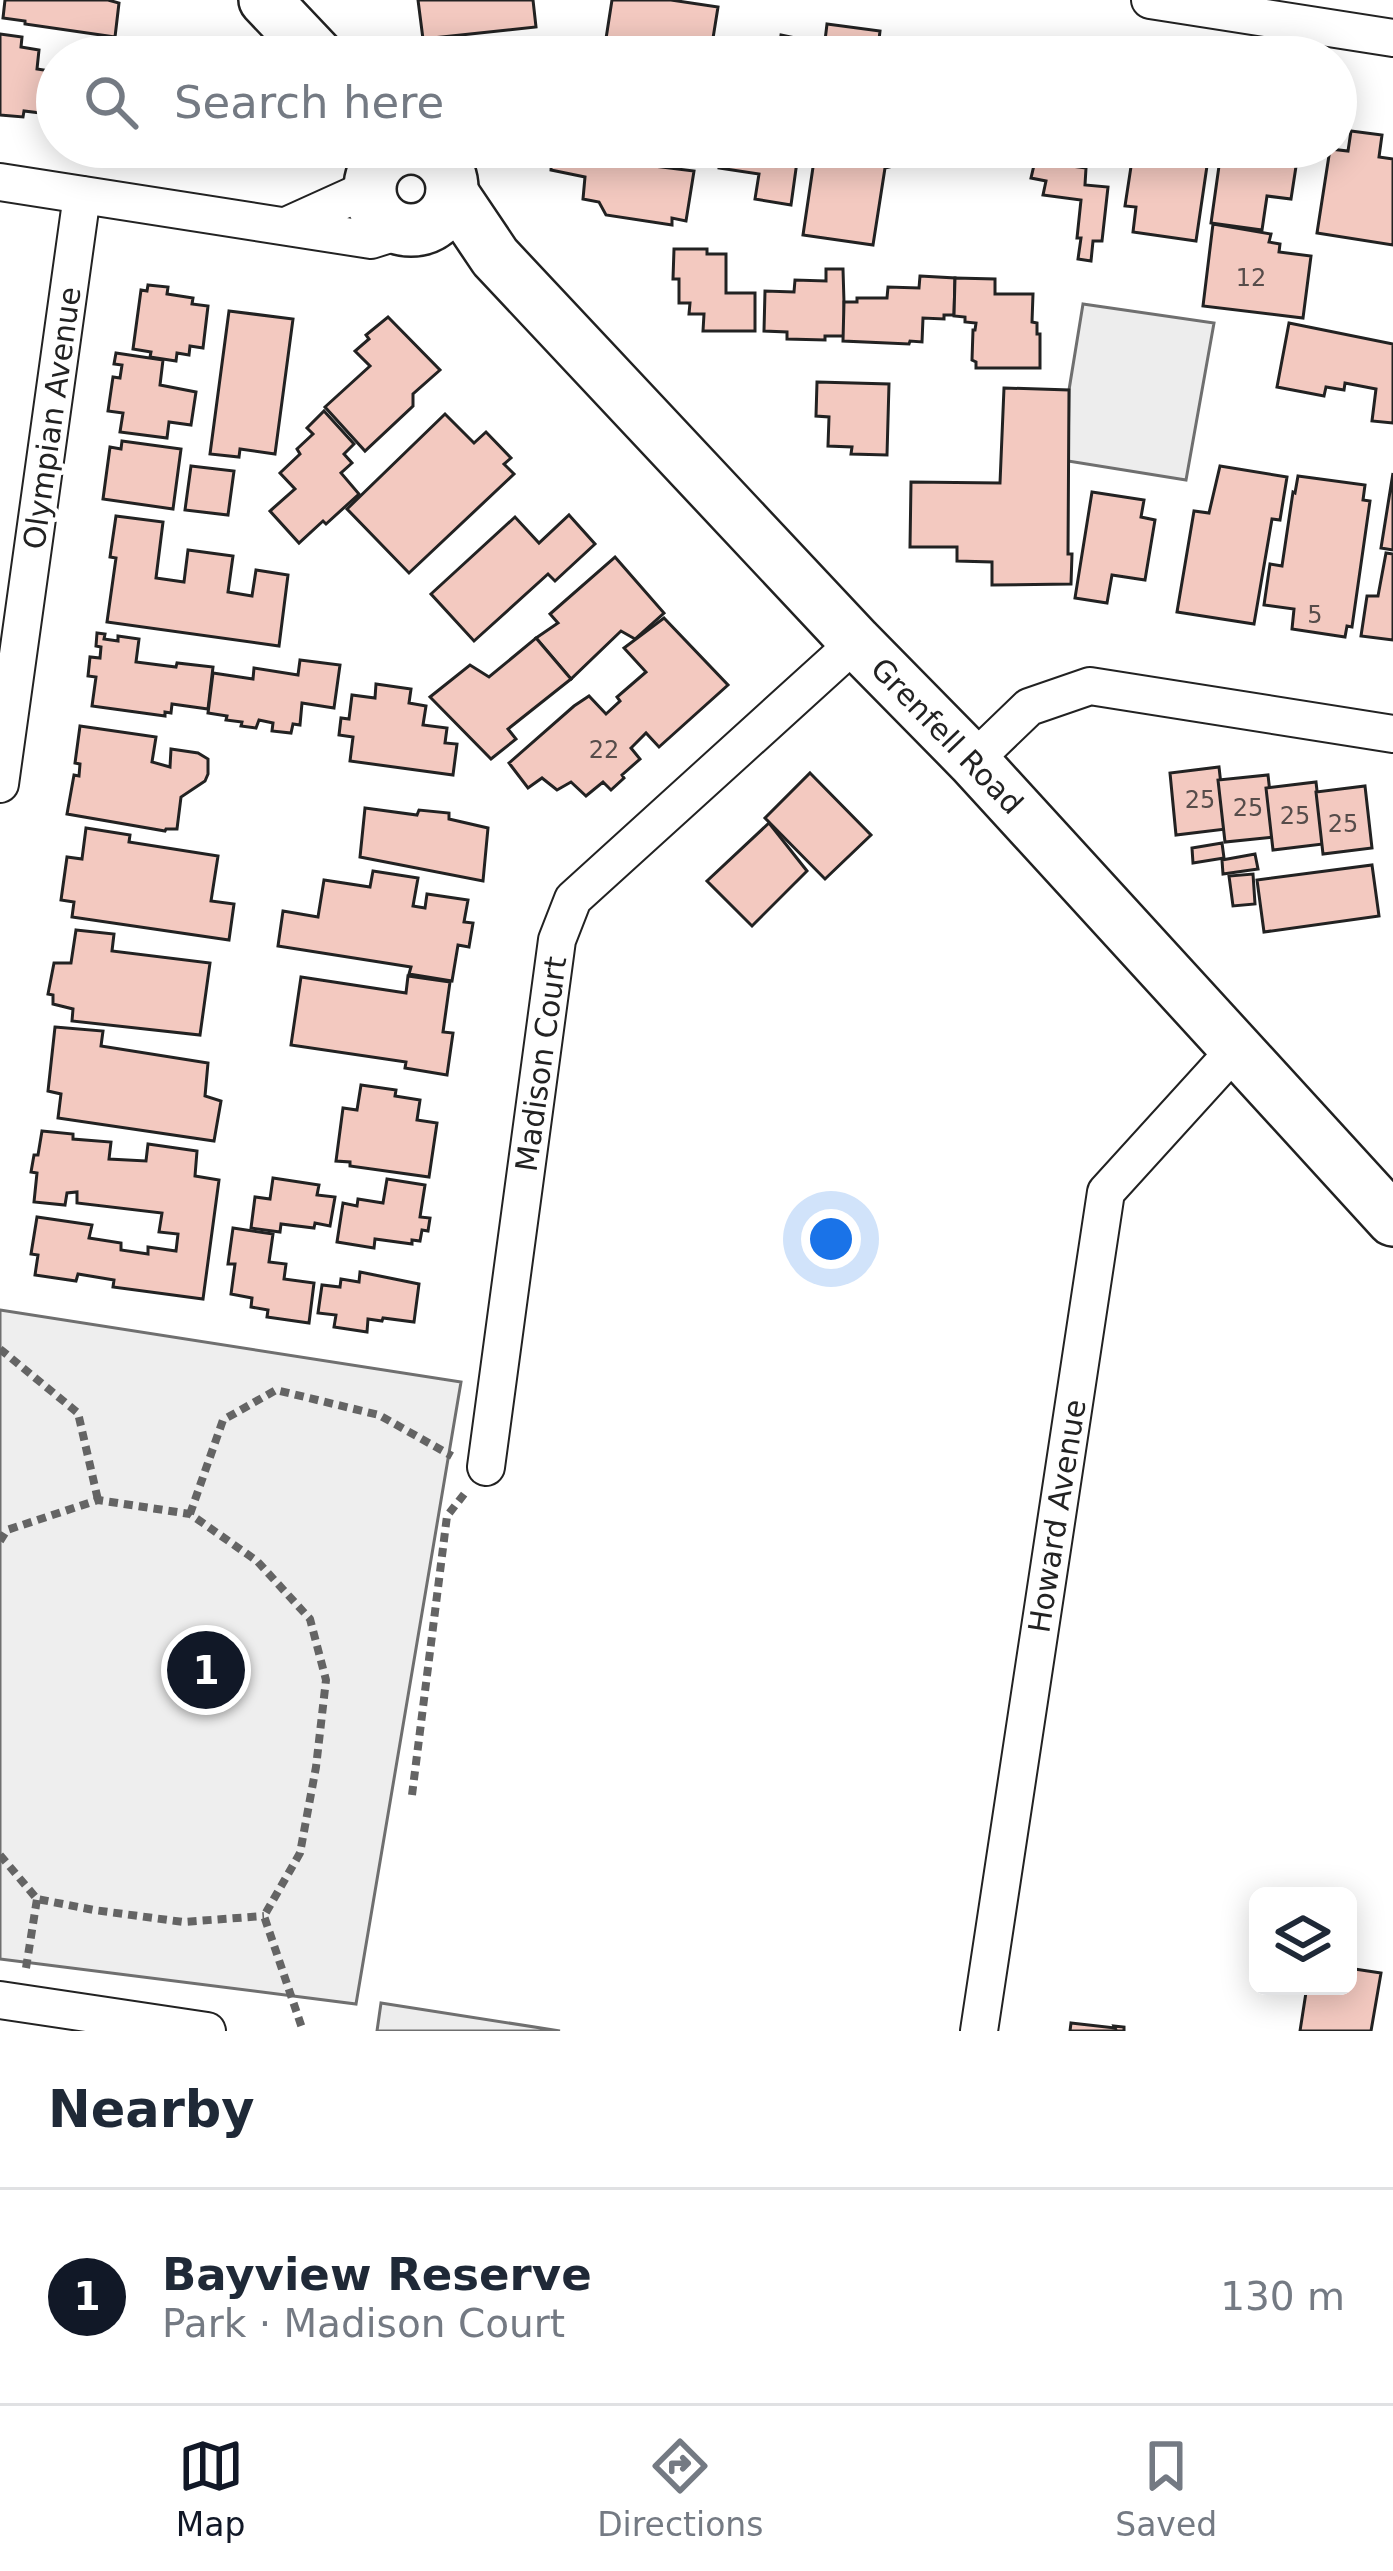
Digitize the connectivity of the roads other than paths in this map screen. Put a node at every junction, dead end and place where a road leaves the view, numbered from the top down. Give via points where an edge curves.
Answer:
1 (265, 0) edge
2 (1150, 0) edge
3 (1346, 15) edge
4 (300, 36) edge
5 (1393, 38) edge
6 (375, 168) edge
7 (385, 168) edge
8 (446, 168) edge
9 (0, 182) edge
10 (452, 193) junction
11 (82, 195) junction
12 (286, 226) junction
13 (409, 229) junction
14 (494, 257) junction
15 (856, 642) junction
16 (1393, 734) edge
17 (973, 761) junction
18 (0, 784) edge
19 (1236, 1049) junction
20 (1393, 1220) edge
21 (486, 1468) road end
22 (10, 2002) edge
23 (207, 2031) edge
24 (979, 2031) edge

1 - 4 street
2 - 3 street
3 - 5 street
6 - 12 street
7 - 13 street, Grenfell Road via 377,213
8 - 10 street, Grenfell Road
9 - 11 street
10 - 13 street via 443,214
10 - 14 street, Grenfell Road
11 - 12 street
11 - 18 street, Olympian Avenue
12 - 13 street via 371,240
13 - 14 street, Grenfell Road
14 - 15 street, Grenfell Road
15 - 17 street, Grenfell Road
15 - 21 street, Madison Court via 573,898 557,940
16 - 17 street via 1090,686 1029,707
17 - 19 street, Grenfell Road
19 - 20 street, Grenfell Road
19 - 24 street, Howard Avenue via 1106,1192
22 - 23 street

